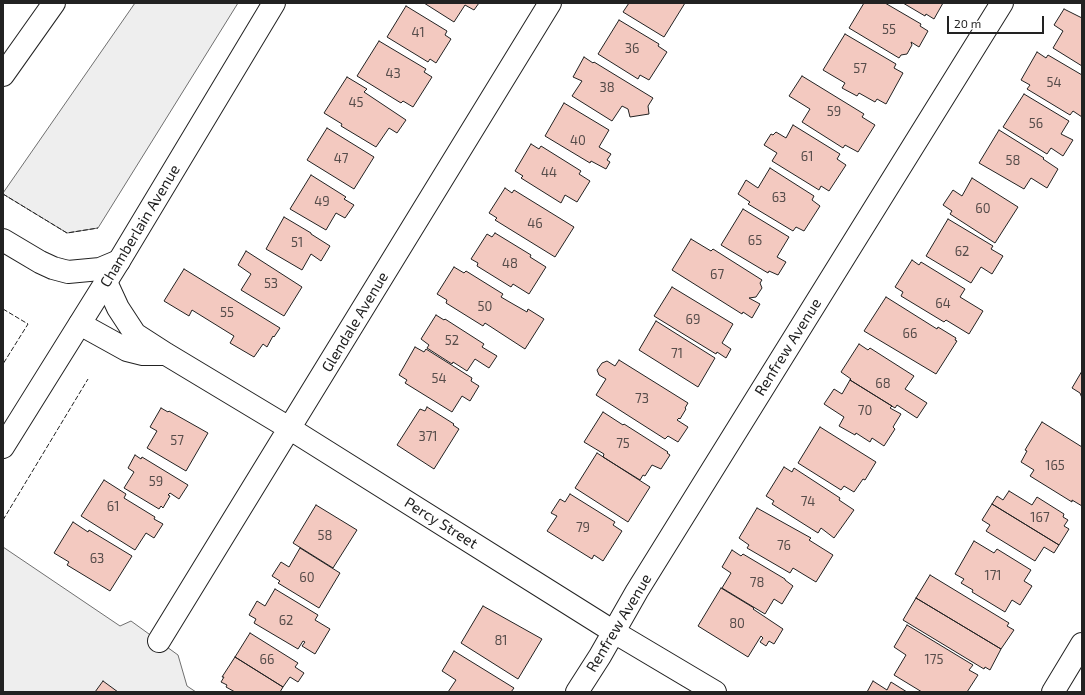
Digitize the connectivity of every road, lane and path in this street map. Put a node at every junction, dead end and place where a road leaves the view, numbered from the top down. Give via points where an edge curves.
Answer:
1 (54, 3) edge
2 (274, 3) edge
3 (550, 3) edge
4 (1002, 3) edge
5 (3, 75) edge
6 (3, 240) edge
7 (119, 261) junction
8 (106, 282) junction
9 (80, 324) junction
10 (166, 354) junction
11 (289, 428) junction
12 (3, 448) edge
13 (614, 632) junction
14 (159, 641) dead end
15 (1082, 644) edge
16 (577, 692) edge
17 (715, 692) edge
18 (1053, 692) edge

1 - 5 main road
2 - 7 main road, Chamberlain Avenue
3 - 11 main road, Glendale Avenue
4 - 13 main road, Renfrew Avenue
6 - 7 main road via 40,262 68,272 100,269
7 - 8 main road, Chamberlain Avenue
8 - 9 main road, Chamberlain Avenue
8 - 10 main road, Percy Street via 118,308 135,334
9 - 10 main road via 127,350 143,354
9 - 12 main road, Chamberlain Avenue
10 - 11 main road, Percy Street
11 - 13 main road, Percy Street
11 - 14 main road, Glendale Avenue
13 - 16 main road, Renfrew Avenue
13 - 17 main road, Percy Street
15 - 18 main road

